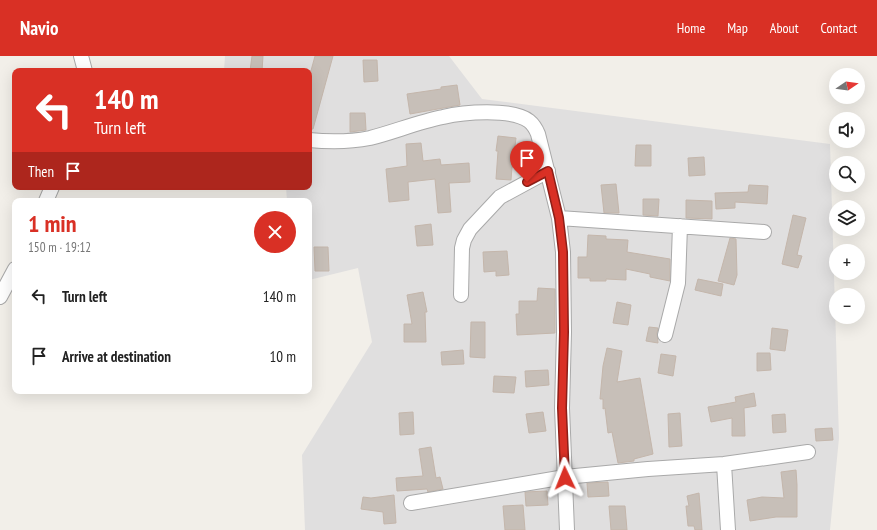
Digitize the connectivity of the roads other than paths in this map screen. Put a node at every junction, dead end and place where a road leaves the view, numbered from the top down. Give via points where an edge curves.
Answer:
1 (81, 56) edge
2 (84, 68) edge
3 (312, 140) edge
4 (548, 171) junction
5 (559, 218) junction
6 (680, 226) junction
7 (764, 232) dead end
8 (12, 275) edge
9 (461, 295) dead end
10 (0, 297) edge
11 (665, 335) dead end
12 (808, 452) dead end
13 (724, 464) junction
14 (565, 478) junction
15 (411, 503) dead end
16 (567, 530) edge
17 (728, 530) edge

1 - 2 street
3 - 4 street via 344,141 369,138 443,117 471,113 500,113 520,116 534,126
4 - 5 street
4 - 9 street via 500,197 470,229 462,248
5 - 6 street
5 - 14 street via 563,252 562,408
6 - 7 street
6 - 11 street via 678,283
8 - 10 street
12 - 13 street
13 - 14 street
13 - 17 street
14 - 15 street
14 - 16 street

